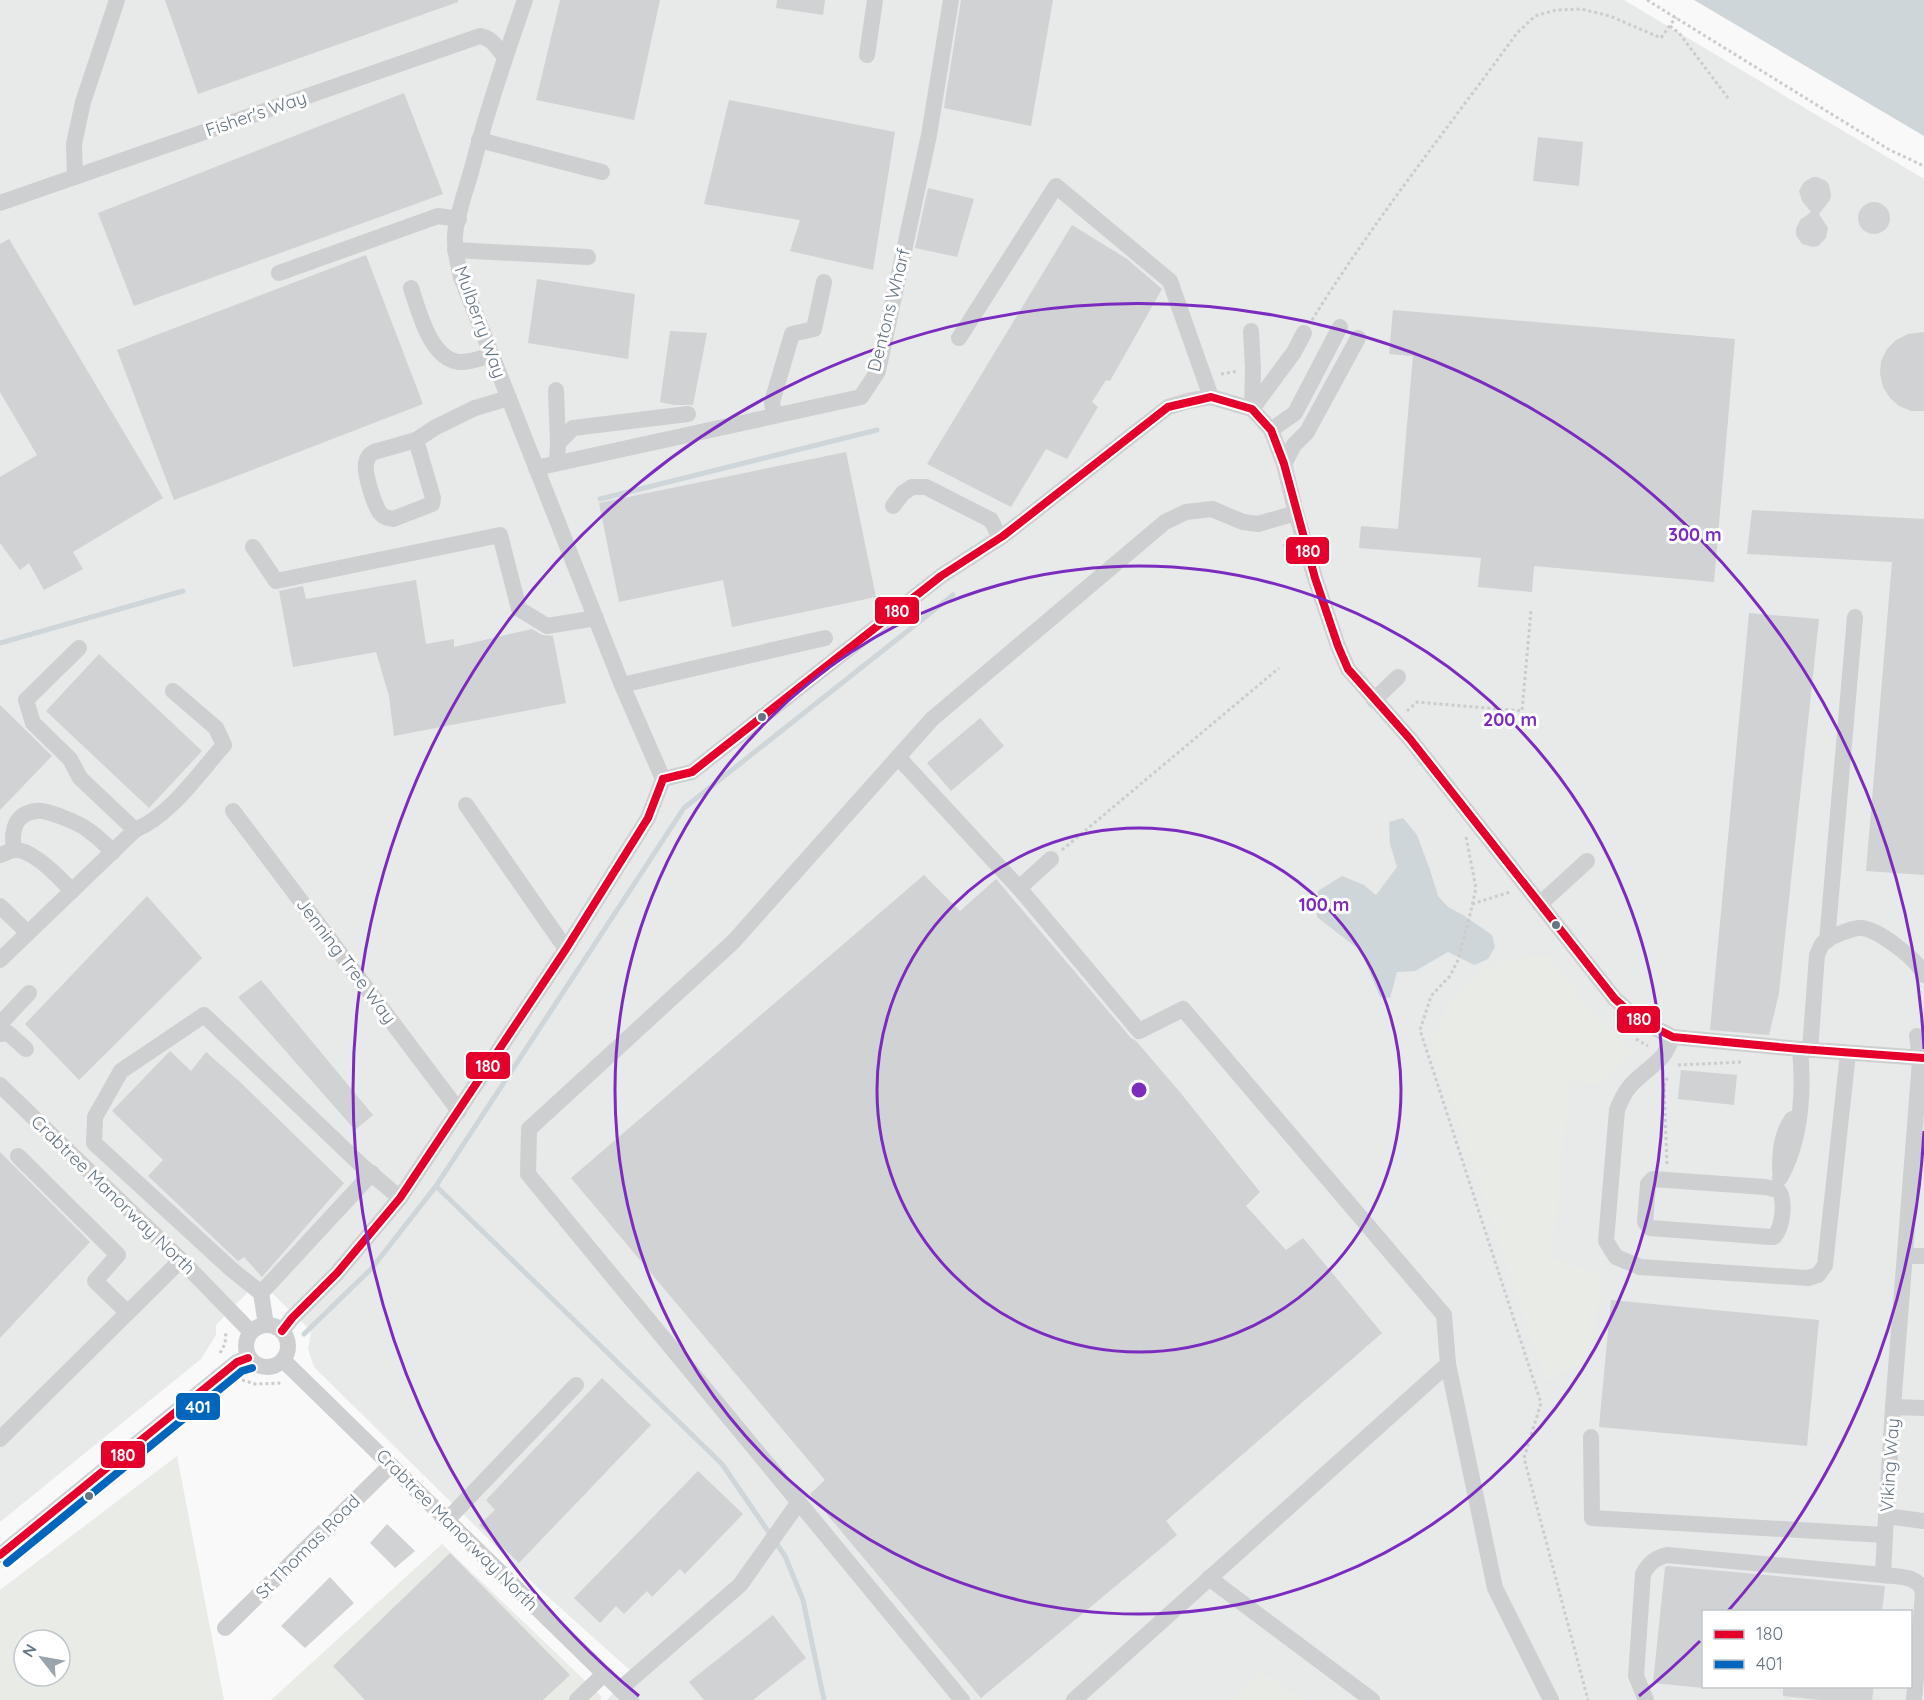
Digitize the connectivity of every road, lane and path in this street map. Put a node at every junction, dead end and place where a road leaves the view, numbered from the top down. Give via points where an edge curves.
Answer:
1 (117, 0) edge
2 (525, 0) edge
3 (875, 0) edge
4 (951, 0) edge
5 (1647, 0) edge
6 (1676, 17) junction
7 (1670, 26) junction
8 (867, 55) dead end
9 (505, 57) junction
10 (1728, 98) dead end
11 (479, 140) junction
12 (1924, 166) edge
13 (602, 172) dead end
14 (75, 177) junction
15 (0, 203) edge
16 (459, 219) junction
17 (455, 250) junction
18 (588, 257) dead end
19 (279, 273) dead end
20 (824, 282) dead end
21 (411, 288) dead end
22 (1340, 327) dead end
23 (1251, 331) dead end
24 (1304, 333) joint
25 (959, 338) dead end
26 (1358, 338) dead end
27 (492, 355) junction
28 (556, 390) dead end
29 (1211, 397) junction
30 (508, 398) junction
31 (1252, 409) junction
32 (688, 414) dead end
33 (774, 416) junction
34 (1271, 430) junction
35 (416, 440) junction
36 (558, 443) junction
37 (557, 464) junction
38 (1284, 464) junction
39 (536, 468) junction
40 (893, 506) dead end
41 (1296, 513) junction
42 (1000, 538) junction
43 (253, 547) dead end
44 (1531, 611) dead end
45 (1855, 617) dead end
46 (596, 618) junction
47 (825, 638) dead end
48 (79, 648) dead end
49 (1279, 668) dead end
50 (1398, 677) dead end
51 (622, 685) junction
52 (173, 691) dead end
53 (1374, 700) junction
54 (1395, 723) junction
55 (898, 757) junction
56 (663, 779) junction
57 (466, 805) dead end
58 (233, 811) dead end
59 (135, 830) junction
60 (1466, 832) dead end
61 (7, 852) edge
62 (113, 852) junction
63 (1051, 860) joint
64 (1587, 861) dead end
65 (1019, 888) junction
66 (72, 891) junction
67 (1515, 891) dead end
68 (1472, 904) junction
69 (1540, 904) junction
70 (0, 906) edge
71 (28, 933) junction
72 (1827, 941) junction
73 (566, 949) junction
74 (0, 960) edge
75 (1924, 975) edge
76 (28, 993) dead end
77 (0, 1024) edge
78 (0, 1034) edge
79 (1917, 1036) dead end
80 (1673, 1037) junction
81 (1638, 1040) dead end
82 (1652, 1048) dead end
83 (26, 1049) dead end
84 (1805, 1050) junction
85 (1848, 1053) junction
86 (1922, 1058) edge
87 (1751, 1062) dead end
88 (1684, 1064) dead end
89 (1668, 1076) dead end
90 (0, 1085) edge
91 (459, 1111) junction
92 (18, 1156) dead end
93 (372, 1173) junction
94 (1666, 1180) junction
95 (1918, 1183) edge
96 (1779, 1184) junction
97 (400, 1198) junction
98 (1906, 1256) junction
99 (1924, 1256) edge
100 (181, 1260) junction
101 (261, 1293) junction
102 (127, 1312) junction
103 (224, 1326) dead end
104 (258, 1328) junction
105 (282, 1331) junction
106 (220, 1353) dead end
107 (248, 1358) junction
108 (283, 1360) junction
109 (1448, 1364) junction
110 (244, 1382) dead end
111 (282, 1383) dead end
112 (576, 1385) dead end
113 (1893, 1407) junction
114 (1924, 1408) edge
115 (1591, 1437) dead end
116 (0, 1439) edge
117 (391, 1465) junction
118 (799, 1502) junction
119 (1886, 1516) junction
120 (447, 1520) junction
121 (1924, 1521) edge
122 (1885, 1535) junction
123 (0, 1555) edge
124 (1883, 1575) junction
125 (1209, 1578) junction
126 (225, 1629) dead end
127 (604, 1674) junction
128 (626, 1695) edge
129 (577, 1700) edge
130 (962, 1700) edge
131 (1074, 1700) edge
132 (1372, 1700) edge
133 (1549, 1700) edge
134 (1588, 1700) edge
135 (1646, 1700) edge
136 (1914, 1700) edge

1 - 14 street via 83,102 74,144
2 - 9 street, Mulberry Way
3 - 8 street
4 - 33 street, Dentons Wharf via 929,135 878,371 861,397
5 - 6 path
6 - 7 path
6 - 12 path via 1888,149
7 - 10 path
7 - 24 path via 1661,38 1611,16 1581,9 1534,16 1517,33 1378,222
9 - 11 street, Mulberry Way
9 - 14 street, Fisher's Way via 493,42 480,36
11 - 13 street
11 - 16 street, Mulberry Way
14 - 15 street, Fisher's Way
16 - 17 street, Mulberry Way
16 - 19 street via 438,216
17 - 18 street
17 - 27 street, Mulberry Way via 460,277
20 - 33 street via 814,329 792,334 772,402
21 - 27 street via 426,332 449,359 470,361
22 - 34 street via 1295,413
23 - 31 street
24 - 31 street
25 - 29 street via 1056,186 1170,281
26 - 38 street via 1307,432
27 - 30 street, Mulberry Way
28 - 36 street
29 - 31 street
29 - 42 street via 1168,407
30 - 35 street via 476,408
30 - 39 street, Mulberry Way
31 - 34 street
32 - 36 street via 573,428
33 - 37 street, Dentons Wharf
34 - 38 street
35 - 35 street via 432,504 387,518 381,515 373,497 366,464 369,455
36 - 37 street
37 - 39 street, Dentons Wharf
38 - 41 street
39 - 46 street, Mulberry Way
40 - 42 street via 912,487 926,487 991,519
41 - 53 street via 1338,646 1348,669
41 - 55 street via 1258,524 1212,509 1186,512 1165,522 932,719
42 - 56 street via 941,576 692,772
43 - 46 street via 276,581 500,535 519,609 547,626
44 - 54 path via 1522,711 1417,702
45 - 72 street
46 - 51 street, Mulberry Way
47 - 51 street
48 - 59 street via 26,700 29,712 33,723 70,759 80,778
49 - 63 path
50 - 53 street
51 - 56 street, Mulberry Way
52 - 59 street via 216,728 224,745 169,807 150,824
53 - 54 street
54 - 69 street
55 - 65 street
55 - 118 street via 733,942 529,1129 528,1174
56 - 73 street via 648,818
57 - 73 street
58 - 91 street, Jenning Tree Way
59 - 62 street
60 - 68 path via 1476,888
61 - 62 street via 21,817 37,810 67,818 87,829
61 - 66 street via 24,852 50,867
62 - 66 street
63 - 65 street
64 - 69 street
65 - 109 street via 1139,1031 1183,1009 1444,1314
66 - 71 street
67 - 68 path
68 - 134 path via 1458,960 1450,976 1431,996 1420,1030 1541,1403 1524,1458
69 - 80 street via 1615,999 1639,1020
70 - 71 street
71 - 74 street
72 - 75 street via 1861,928 1899,948
72 - 84 street via 1817,956
73 - 91 street
76 - 77 street
78 - 83 street via 8,1033
79 - 86 street, Viking Way
80 - 84 street
80 - 85 street via 1663,1057 1623,1094 1617,1110 1606,1241 1616,1257 1640,1268 1808,1278 1818,1275 1826,1265
81 - 82 path
84 - 85 street
84 - 96 street via 1801,1106 1785,1129
85 - 86 street
86 - 95 street, Viking Way
87 - 88 path
89 - 94 path via 1664,1086
90 - 100 street, Crabtree Manorway North
91 - 97 street
92 - 102 street via 118,1255 95,1281
93 - 97 street
93 - 101 street
93 - 101 street via 204,1015 121,1071 95,1116 94,1143
94 - 96 street via 1765,1187
94 - 96 street via 1653,1179 1648,1184 1645,1222 1650,1228 1774,1236 1779,1230
95 - 98 street, Viking Way
97 - 105 street
98 - 99 street
98 - 113 street, Viking Way
100 - 102 street
100 - 104 street, Crabtree Manorway North
101 - 104 street
102 - 116 street
103 - 106 path via 227,1332
104 - 105 street, Crabtree Manorway North via 276,1326
104 - 107 street via 245,1344
105 - 108 street via 288,1343
107 - 108 street via 260,1367 270,1368
107 - 123 street via 237,1362
108 - 117 street, Crabtree Manorway North
109 - 125 street
109 - 133 street via 1496,1588
110 - 111 path
112 - 120 street
113 - 114 street
113 - 119 street, Viking Way
115 - 122 street, Viking Way via 1592,1518
117 - 120 street, Crabtree Manorway North
117 - 126 street, St Thomas Road
118 - 128 street via 740,1586
118 - 130 street
119 - 121 street
119 - 122 street, Viking Way
120 - 127 street, Crabtree Manorway North
122 - 124 street
124 - 135 street via 1660,1557 1643,1574 1636,1676
124 - 136 street via 1914,1580 1923,1588
125 - 131 street
125 - 132 street
127 - 128 street, Crabtree Manorway North
127 - 129 street

